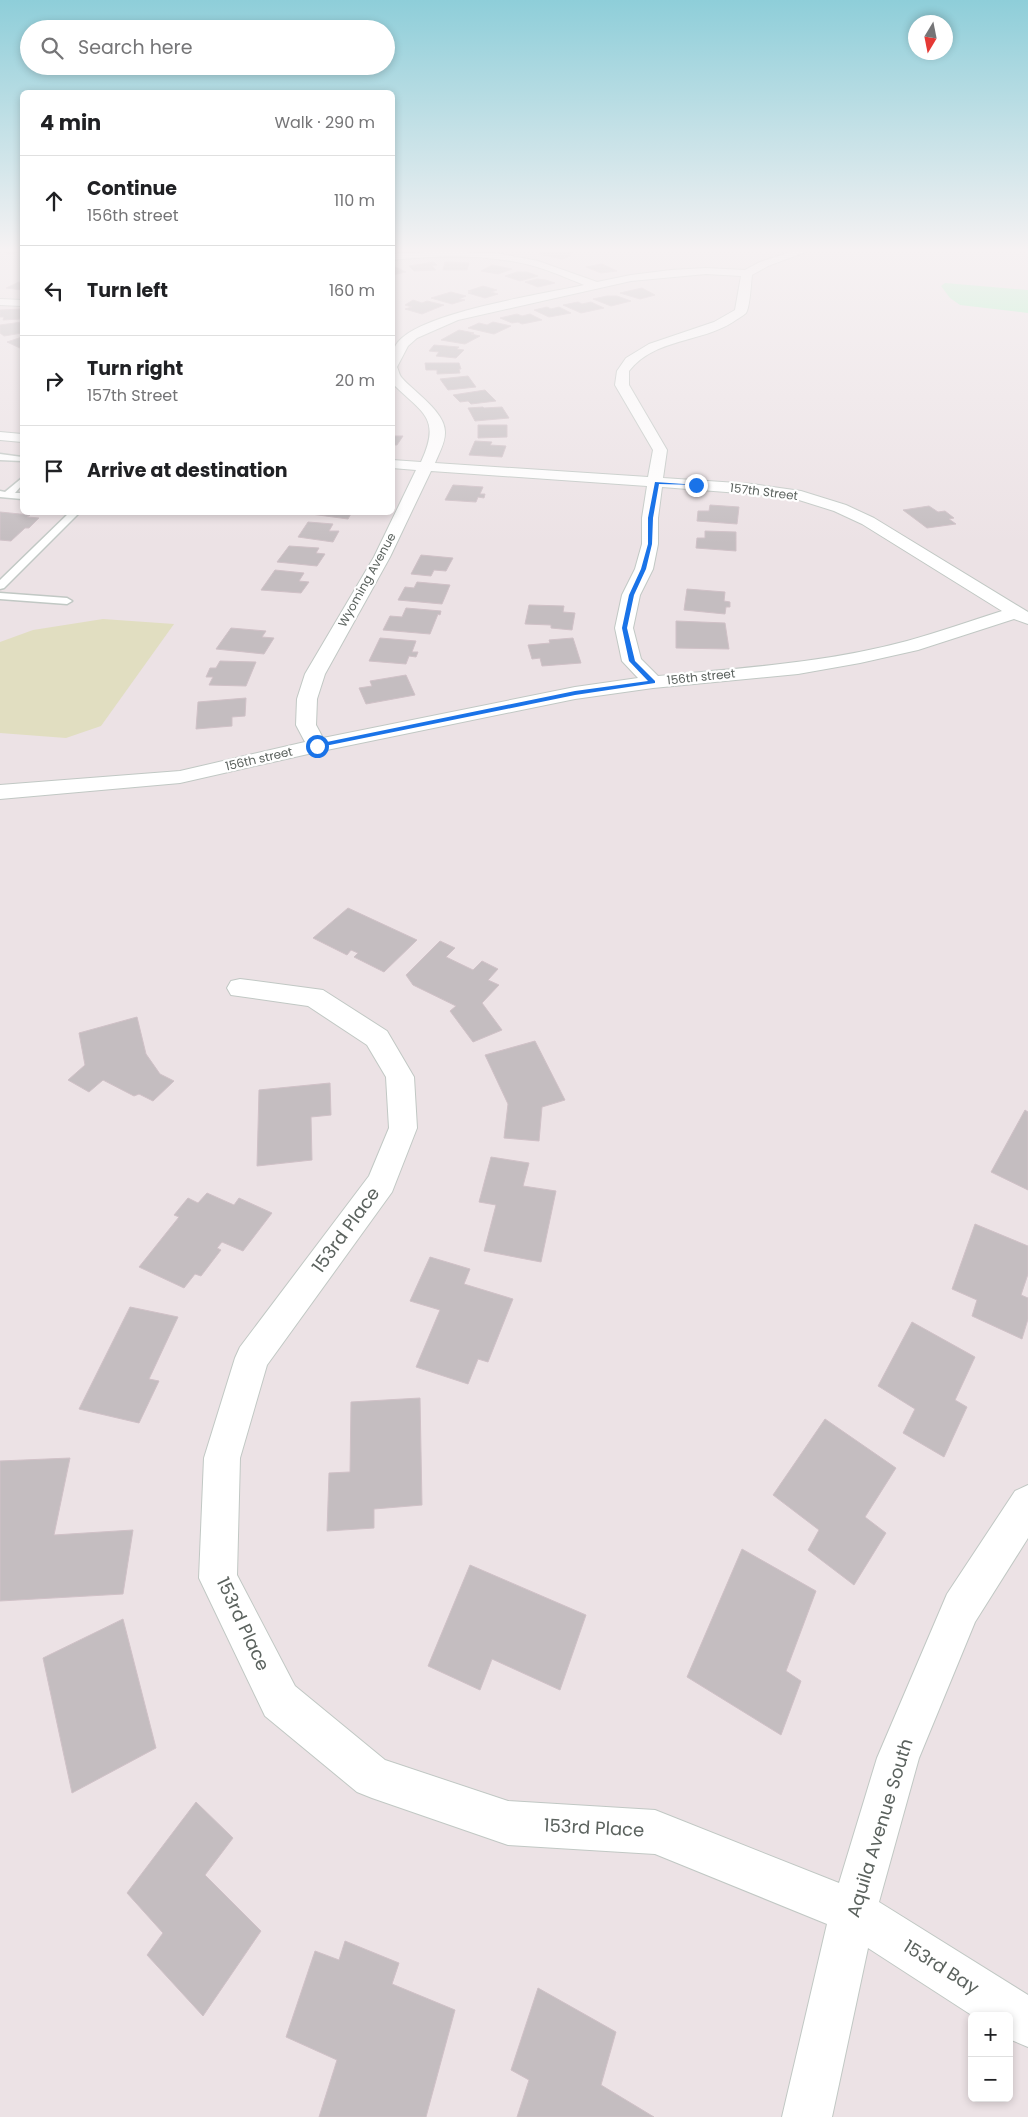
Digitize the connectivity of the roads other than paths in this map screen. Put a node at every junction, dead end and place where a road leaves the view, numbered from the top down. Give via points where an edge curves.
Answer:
1 (402, 347) edge
2 (655, 347) edge
3 (395, 359) edge
4 (395, 378) edge
5 (0, 436) edge
6 (20, 438) edge
7 (0, 457) edge
8 (20, 459) edge
9 (395, 464) edge
10 (425, 466) junction
11 (20, 483) edge
12 (657, 483) junction
13 (4, 495) edge
14 (20, 496) edge
15 (73, 515) edge
16 (0, 586) edge
17 (0, 596) edge
18 (67, 602) dead end
19 (1022, 616) edge
20 (653, 682) junction
21 (317, 746) junction
22 (0, 792) edge
23 (240, 988) dead end
24 (1028, 1504) edge
25 (853, 1912) junction
26 (1028, 2023) edge
27 (807, 2117) edge

1 - 3 street
2 - 12 street via 637,356 623,371 622,380 624,390 660,450
4 - 10 street, Wyoming Avenue via 438,426 435,447
5 - 6 street
7 - 8 lane
9 - 10 street, 157th Street
10 - 12 street, 157th Street
10 - 21 street, Wyoming Avenue via 382,556 315,674 307,699 306,725
11 - 13 lane
12 - 19 street, 157th Street via 752,489 801,496 840,508 868,521
12 - 20 street via 650,518 650,544 644,569 631,595 624,628 632,661
13 - 14 lane
15 - 16 lane
17 - 18 lane
19 - 20 street, 156th street via 860,657 798,668
20 - 21 street, 156th street via 575,693
21 - 22 street, 156th street via 180,777
23 - 25 street, 153rd Place via 314,997 377,1038 400,1076 403,1128 381,1184 252,1358 222,1458 218,1578 280,1700 372,1777 508,1823 655,1832
24 - 25 street, Aquila Avenue South via 961,1608 898,1758
25 - 26 street, 153rd Bay
25 - 27 street, Aquila Avenue South

